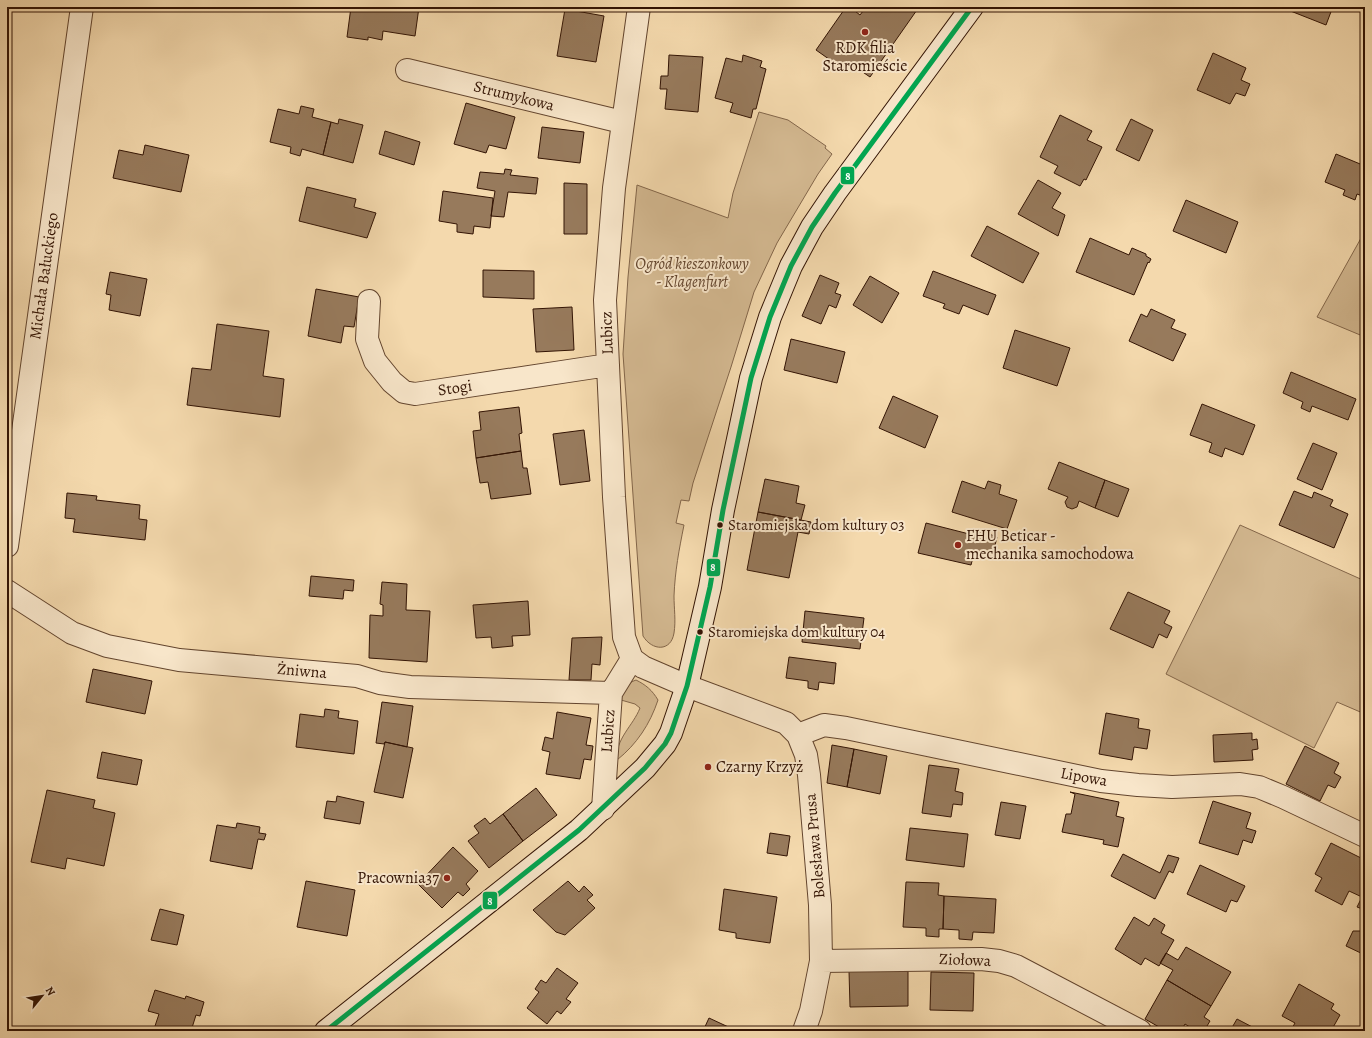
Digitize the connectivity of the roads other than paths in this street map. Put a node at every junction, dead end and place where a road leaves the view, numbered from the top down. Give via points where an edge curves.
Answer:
1 (82, 7) edge
2 (639, 7) edge
3 (972, 7) edge
4 (406, 70) dead end
5 (622, 122) junction
6 (369, 301) dead end
7 (608, 365) junction
8 (7, 546) edge
9 (7, 591) edge
10 (632, 659) junction
11 (687, 686) junction
12 (611, 693) junction
13 (798, 735) junction
14 (603, 809) junction
15 (1365, 836) edge
16 (821, 961) junction
17 (326, 1031) edge
18 (804, 1031) edge
19 (1140, 1031) edge

1 - 8 street, Michała Bałuckiego
2 - 5 street, Lubicz
3 - 11 street via 835,193 812,227 791,266 770,317 751,378 723,510 710,587
4 - 5 street, Strumykowa
5 - 7 street, Lubicz via 614,188 606,300
6 - 7 street, Stogi via 367,339 375,362 404,392 415,394
7 - 10 street, Lubicz via 624,637
9 - 12 street, Żniwna via 72,633 107,646 179,660 357,676 380,683 410,687
10 - 11 street via 643,667
10 - 12 street, Lubicz
11 - 13 street, Bolesława Prusa via 786,723
11 - 14 street via 665,744 645,768
12 - 14 street, Lubicz
13 - 15 street, Lipowa via 824,726 846,728 1093,779 1172,787 1240,784 1259,787
13 - 16 street, Bolesława Prusa via 806,755 809,775 820,904
14 - 17 street
16 - 18 street, Bolesława Prusa via 811,1011
16 - 19 street, Ziołowa via 999,961 1016,966

